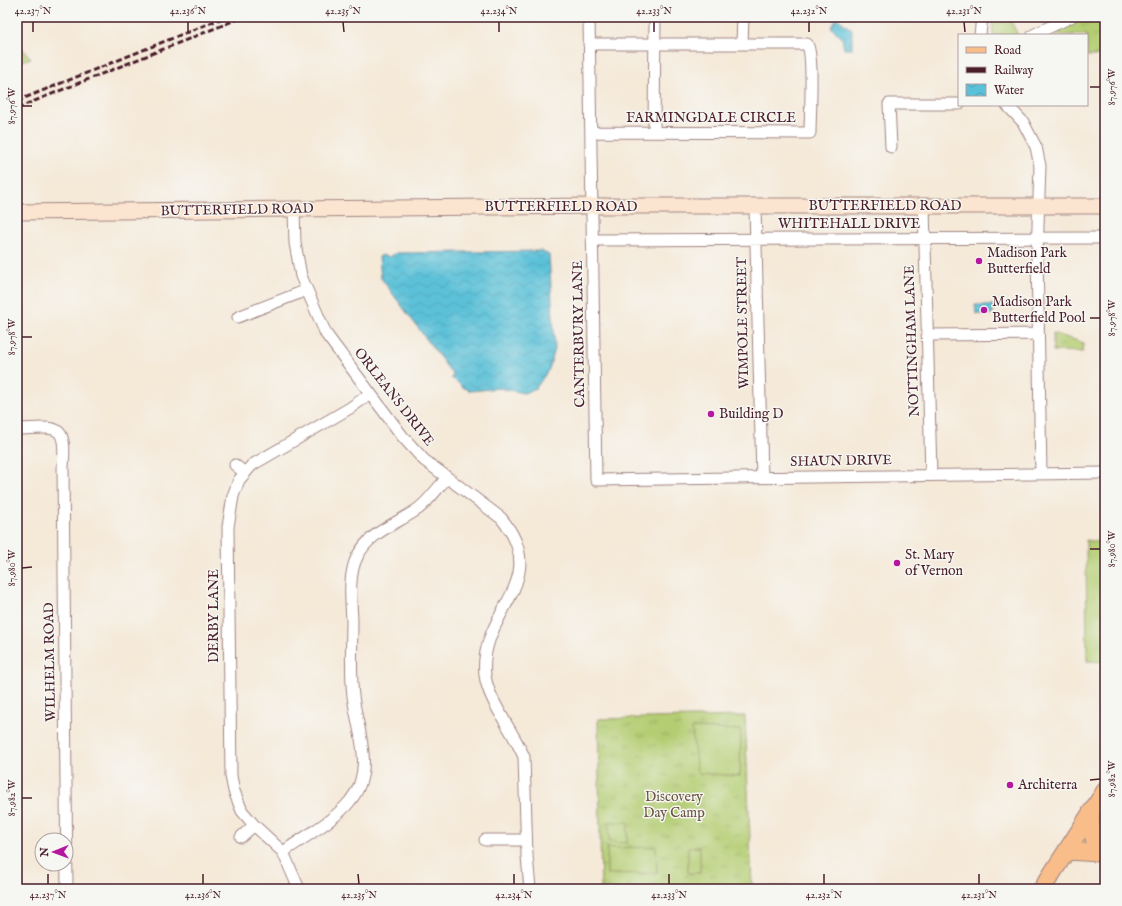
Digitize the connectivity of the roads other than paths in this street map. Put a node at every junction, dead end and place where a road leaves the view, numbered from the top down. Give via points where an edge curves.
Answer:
1 (589, 17) edge
2 (654, 17) edge
3 (743, 17) edge
4 (982, 17) edge
5 (1071, 17) edge
6 (980, 34) edge
7 (1035, 34) edge
8 (654, 43) junction
9 (742, 43) junction
10 (589, 44) junction
11 (958, 104) edge
12 (1008, 106) edge
13 (591, 132) junction
14 (654, 132) junction
15 (891, 147) dead end
16 (592, 206) junction
17 (755, 206) junction
18 (924, 206) junction
19 (1039, 206) junction
20 (1105, 206) edge
21 (294, 209) junction
22 (17, 212) edge
23 (924, 238) junction
24 (1037, 238) junction
25 (1105, 238) edge
26 (592, 240) junction
27 (756, 240) junction
28 (307, 290) junction
29 (238, 317) dead end
30 (1038, 334) junction
31 (927, 335) junction
32 (370, 394) junction
33 (17, 429) edge
34 (596, 462) joint
35 (235, 465) dead end
36 (245, 473) junction
37 (1105, 473) edge
38 (1041, 474) junction
39 (931, 475) junction
40 (762, 477) junction
41 (447, 478) junction
42 (1105, 791) edge
43 (1092, 812) junction
44 (254, 825) junction
45 (241, 837) dead end
46 (485, 840) dead end
47 (526, 840) junction
48 (1067, 851) junction
49 (282, 852) junction
50 (1102, 855) edge
51 (67, 889) edge
52 (299, 889) edge
53 (530, 889) edge
54 (1042, 889) edge

1 - 10 street, CANTERBURY LANE
2 - 8 street
3 - 9 street
4 - 6 street
5 - 7 street
8 - 9 street, FARMINGDALE CIRCLE
8 - 10 street, FARMINGDALE CIRCLE
8 - 14 street
9 - 14 street, FARMINGDALE CIRCLE via 807,44 810,47 810,133
10 - 13 street, CANTERBURY LANE
11 - 15 street via 889,104
12 - 19 street via 1023,122 1036,148 1040,166
13 - 14 street, FARMINGDALE CIRCLE
13 - 16 street, CANTERBURY LANE
16 - 17 main road, BUTTERFIELD ROAD
16 - 21 main road, BUTTERFIELD ROAD
16 - 26 street, CANTERBURY LANE
17 - 18 main road, BUTTERFIELD ROAD
17 - 27 street, WIMPOLE STREET
18 - 19 main road, BUTTERFIELD ROAD
18 - 23 street, NOTTINGHAM LANE
19 - 20 main road, BUTTERFIELD ROAD
19 - 24 street
21 - 22 main road, BUTTERFIELD ROAD
21 - 28 street, ORLEANS DRIVE via 295,243 301,276
23 - 24 street, WHITEHALL DRIVE
23 - 27 street, WHITEHALL DRIVE
23 - 31 street, NOTTINGHAM LANE
24 - 25 street, WHITEHALL DRIVE
24 - 30 street
26 - 27 street, WHITEHALL DRIVE
26 - 34 street, CANTERBURY LANE
27 - 40 street, WIMPOLE STREET
28 - 29 street
28 - 32 street, ORLEANS DRIVE via 326,334
30 - 31 street
30 - 38 street
31 - 39 street, NOTTINGHAM LANE
32 - 36 street, DERBY LANE via 252,466
32 - 41 street, ORLEANS DRIVE via 424,460
33 - 51 street, WILHELM ROAD via 53,429 61,435 65,443 63,467
34 - 40 street, SHAUN DRIVE via 596,480
35 - 36 street
36 - 44 street, DERBY LANE via 239,480 233,496 228,527 231,776 242,811
37 - 38 street, SHAUN DRIVE
38 - 39 street, SHAUN DRIVE
39 - 40 street, SHAUN DRIVE
41 - 47 street, ORLEANS DRIVE via 501,518 519,549 520,562 516,585 490,635 485,676 489,691 524,757
41 - 49 street via 419,508 373,536 357,558 351,591 353,695 364,754 363,771 354,796 340,812
42 - 43 main road
43 - 48 main road
43 - 50 main road via 1090,822 1093,839
44 - 45 street
44 - 49 street, DERBY LANE
46 - 47 street
47 - 53 street, ORLEANS DRIVE
48 - 50 main road
48 - 54 main road
49 - 52 street, DERBY LANE

